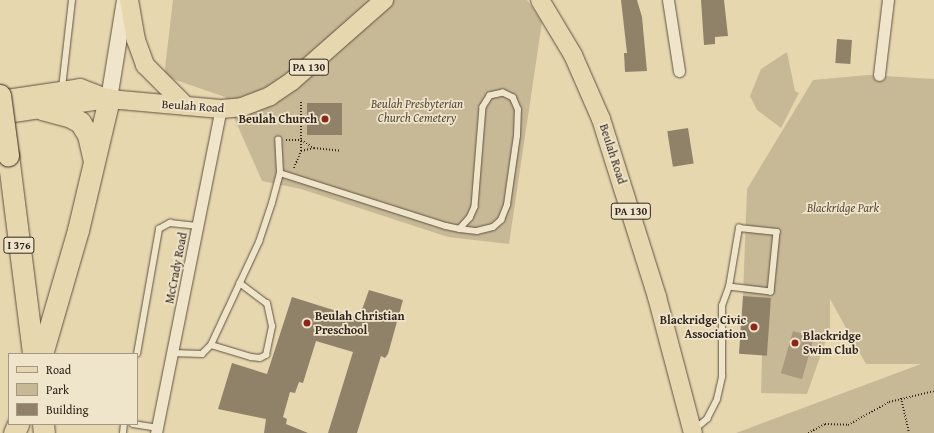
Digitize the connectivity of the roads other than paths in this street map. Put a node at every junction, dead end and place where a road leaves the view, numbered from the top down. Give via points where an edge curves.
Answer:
1 (72, 0) edge
2 (125, 0) edge
3 (130, 0) edge
4 (384, 0) edge
5 (540, 0) edge
6 (668, 0) edge
7 (888, 0) edge
8 (679, 72) dead end
9 (879, 75) dead end
10 (62, 90) junction
11 (0, 95) edge
12 (109, 99) junction
13 (0, 100) edge
14 (186, 106) junction
15 (42, 109) junction
16 (221, 109) junction
17 (0, 115) edge
18 (278, 140) road end
19 (95, 162) junction
20 (280, 173) junction
21 (197, 226) junction
22 (460, 229) junction
23 (240, 284) junction
24 (729, 287) junction
25 (32, 345) edge
26 (211, 345) junction
27 (42, 353) edge
28 (137, 353) edge
29 (172, 353) junction
30 (136, 425) edge
31 (156, 431) edge
32 (692, 432) edge

1 - 10 lane
2 - 12 main road
3 - 14 main road via 136,40 145,65
4 - 16 main road, Beulah Road / PA 130 via 280,89 250,105
5 - 32 main road, Beulah Road / PA 130 via 573,55 601,119 656,297
6 - 8 street
7 - 9 street
10 - 12 main road, Beulah Road / PA 130 via 80,88
10 - 13 main road, Beulah Road / PA 130
11 - 25 highway, I 376, bridge
12 - 14 main road, Beulah Road / PA 130
12 - 15 main road, Beulah Road / PA 130
12 - 19 highway
14 - 16 main road, Beulah Road / PA 130
15 - 17 main road, Beulah Road / PA 130
15 - 19 highway via 69,116 80,122 88,135
16 - 21 street, McCrady Road
18 - 20 lane
19 - 27 highway
20 - 22 lane via 384,208
20 - 23 lane via 259,242
21 - 28 lane via 170,223 159,229
21 - 29 street, McCrady Road
22 - 22 lane via 477,231 493,227 501,220 507,205 518,136 518,110 513,98 503,93 490,96 483,107 475,206 470,218
23 - 26 lane
23 - 26 lane via 267,304 272,327 266,355 260,358 251,357
24 - 24 lane via 771,292 778,232 739,228
24 - 32 lane via 722,306 724,350 717,399 707,419
26 - 29 lane via 202,354
29 - 31 street, McCrady Road
30 - 31 lane

